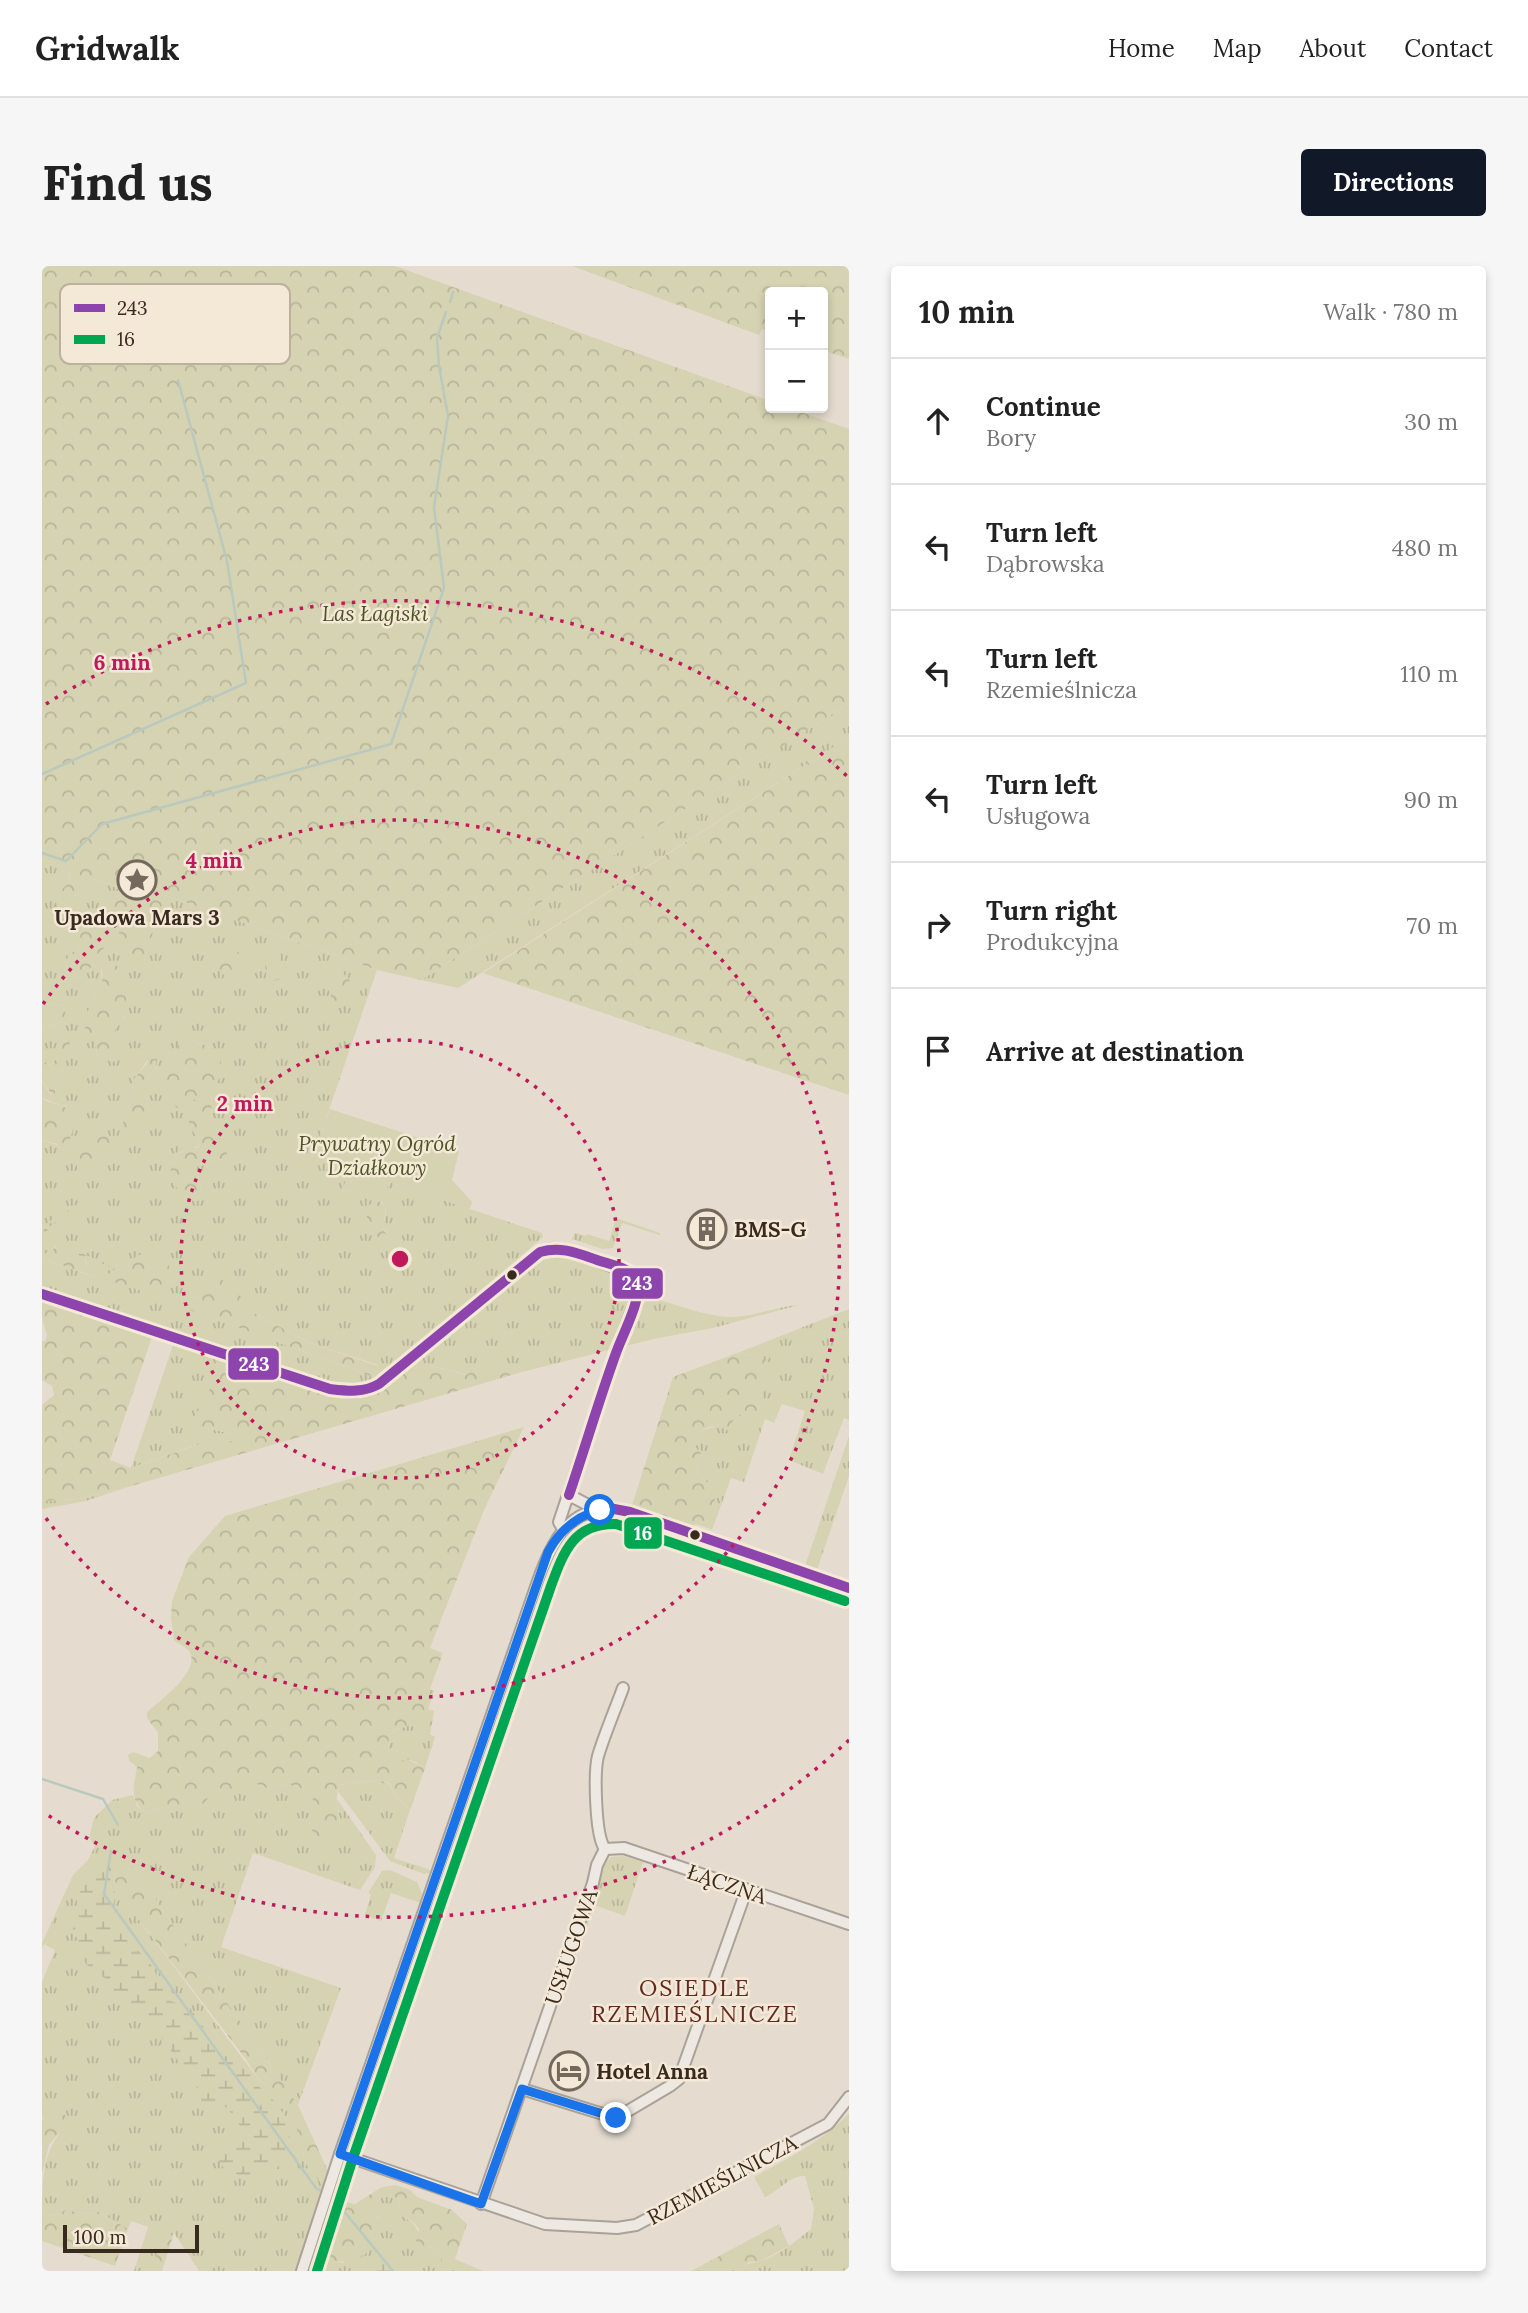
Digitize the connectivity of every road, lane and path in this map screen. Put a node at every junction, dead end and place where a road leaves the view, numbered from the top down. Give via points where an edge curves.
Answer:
1 (42, 1294) edge
2 (569, 1495) junction
3 (593, 1512) junction
4 (563, 1530) junction
5 (849, 1588) edge
6 (623, 1688) dead end
7 (605, 1849) junction
8 (747, 1891) junction
9 (849, 1924) edge
10 (522, 2089) junction
11 (849, 2097) edge
12 (340, 2154) junction
13 (481, 2204) junction
14 (302, 2271) edge

1 - 2 street via 330,1389 353,1392 370,1389 399,1369 532,1256 551,1249 567,1250 625,1270 635,1277 637,1297
2 - 3 street
2 - 4 street via 559,1522
3 - 4 street
3 - 5 street via 609,1508 630,1512
4 - 12 street via 548,1552
6 - 7 street via 597,1759 597,1829
7 - 8 street, ŁĄCZNA via 624,1848
7 - 10 street, USŁUGOWA
8 - 9 street, ŁĄCZNA
8 - 10 street via 679,2079 670,2087 616,2118
10 - 13 street, USŁUGOWA
11 - 13 street, RZEMIEŚLNICZA via 828,2124 636,2225 545,2224
12 - 13 street, RZEMIEŚLNICZA
12 - 14 street

